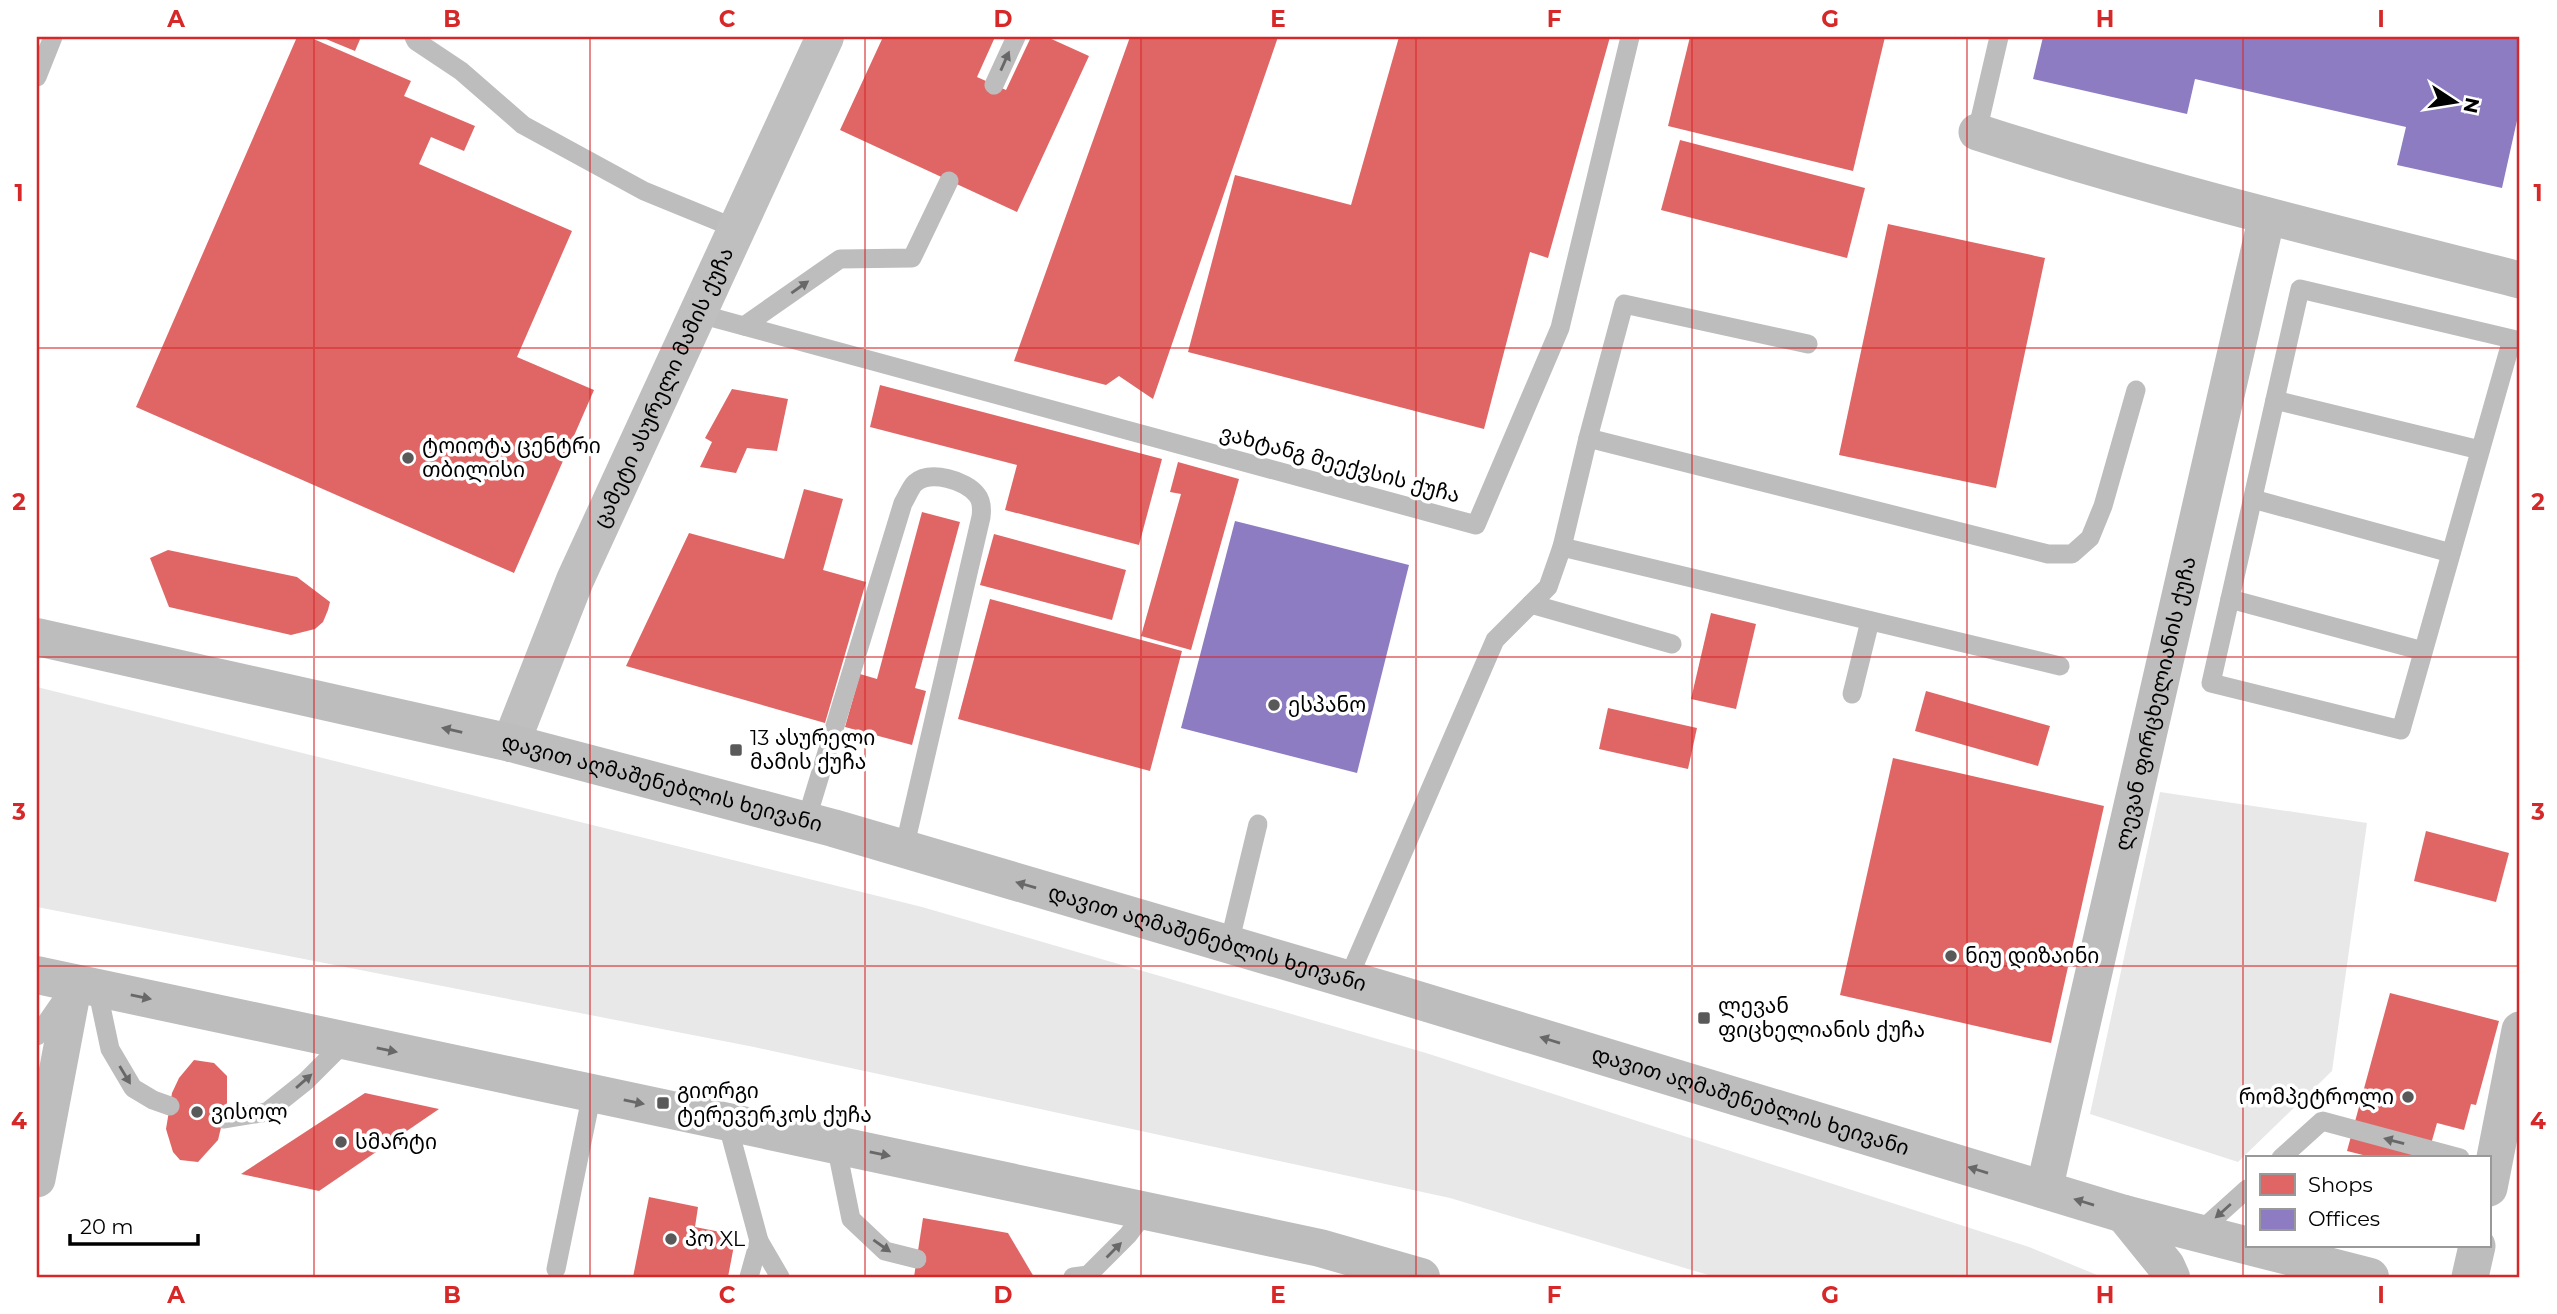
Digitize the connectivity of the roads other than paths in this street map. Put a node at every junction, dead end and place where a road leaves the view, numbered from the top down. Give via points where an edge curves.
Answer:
1 (53, 37) edge
2 (414, 37) edge
3 (825, 37) edge
4 (1016, 37) edge
5 (1630, 37) edge
6 (1999, 37) edge
7 (37, 77) edge
8 (994, 85) dead end
9 (1978, 132) joint
10 (949, 181) dead end
11 (2267, 216) junction
12 (737, 229) junction
13 (2520, 280) edge
14 (696, 313) junction
15 (744, 326) junction
16 (2516, 340) edge
17 (1808, 344) dead end
18 (2136, 390) dead end
19 (2275, 400) junction
20 (1588, 438) junction
21 (2480, 450) junction
22 (2253, 499) junction
23 (1562, 547) junction
24 (2451, 553) junction
25 (2231, 599) junction
26 (1531, 604) junction
27 (1870, 621) junction
28 (37, 637) edge
29 (1672, 644) dead end
30 (2423, 650) junction
31 (2060, 666) dead end
32 (1852, 694) dead end
33 (511, 743) junction
34 (806, 821) junction
35 (1258, 824) dead end
36 (904, 849) junction
37 (1228, 944) junction
38 (37, 975) edge
39 (1348, 979) junction
40 (86, 985) junction
41 (2520, 1030) edge
42 (37, 1036) edge
43 (346, 1041) junction
44 (592, 1093) junction
45 (170, 1106) dead end
46 (223, 1119) dead end
47 (727, 1122) junction
48 (836, 1145) junction
49 (2283, 1156) edge
50 (2437, 1156) edge
51 (2487, 1156) edge
52 (37, 1179) edge
53 (2044, 1190) junction
54 (2246, 1190) edge
55 (1146, 1211) junction
56 (2124, 1214) junction
57 (2198, 1233) junction
58 (759, 1241) junction
59 (2246, 1245) edge
60 (2257, 1248) edge
61 (2477, 1248) edge
62 (917, 1259) dead end
63 (556, 1269) dead end
64 (749, 1277) edge
65 (780, 1277) edge
66 (1073, 1277) edge
67 (1417, 1277) edge
68 (2171, 1277) edge
69 (2370, 1277) edge
70 (2470, 1277) edge

1 - 7 lane
2 - 12 lane via 523,125 644,191
3 - 12 street, ცამეტი ასურელი მამის ქუჩა
8 -> 4 lane
5 - 15 lane, ვახტანგ მეექვსის ქუჩა via 1560,328 1476,525
6 - 9 lane
9 - 11 street via 2075,164
15 -> 10 lane via 840,259 912,258
11 - 13 street
11 - 53 street, ლევან ფირცხელიანის ქუჩა
12 - 14 street, ცამეტი ასურელი მამის ქუჩა
14 - 15 lane, ვახტანგ მეექვსის ქუჩა
14 - 33 street, ცამეტი ასურელი მამის ქუჩა via 575,580
16 - 19 lane via 2300,289
16 - 21 lane
17 - 20 lane via 1624,304
18 - 20 lane via 2103,506 2090,538 2072,554 2048,554
19 - 21 lane
19 - 22 lane
20 - 23 lane
21 - 24 lane
22 - 24 lane
22 - 25 lane
23 - 26 lane via 1548,587
23 - 27 lane
24 - 30 lane
25 - 30 lane
25 - 30 lane via 2211,683 2401,730
26 - 29 lane
26 - 39 lane via 1495,640
27 - 31 lane
27 - 32 lane
33 -> 28 highway, დავით აღმაშენებლის ხეივანი
33 - 34 highway, დავით აღმაშენებლის ხეივანი
34 - 36 highway, დავით აღმაშენებლის ხეივანი
34 - 36 lane via 903,503 914,484 927,476 967,485 978,495 981,517
35 - 37 lane
37 -> 36 highway, დავით აღმაშენებლის ხეივანი
37 - 39 highway, დავით აღმაშენებლის ხეივანი
38 - 40 highway
53 -> 39 highway, დავით აღმაშენებლის ხეივანი
40 - 42 lane
40 -> 43 highway
40 -> 45 lane via 110,1049 133,1088
40 - 52 street
41 - 51 street
43 -> 44 highway
46 -> 43 lane via 267,1112
44 -> 47 highway
44 - 63 lane
47 - 48 highway
47 - 58 lane
48 -> 55 highway
48 -> 62 lane via 851,1219 885,1251
50 -> 49 lane via 2322,1121
56 -> 53 highway, დავით აღმაშენებლის ხეივანი
54 -> 57 lane
66 -> 55 lane via 1088,1275
55 - 67 highway via 1320,1248
56 - 57 highway, დავით აღმაშენებლის ხეივანი
56 - 68 highway
57 - 59 highway, დავით აღმაშენებლის ხეივანი
58 - 64 lane
58 - 65 lane
60 - 69 highway, დავით აღმაშენებლის ხეივანი
61 - 70 street

